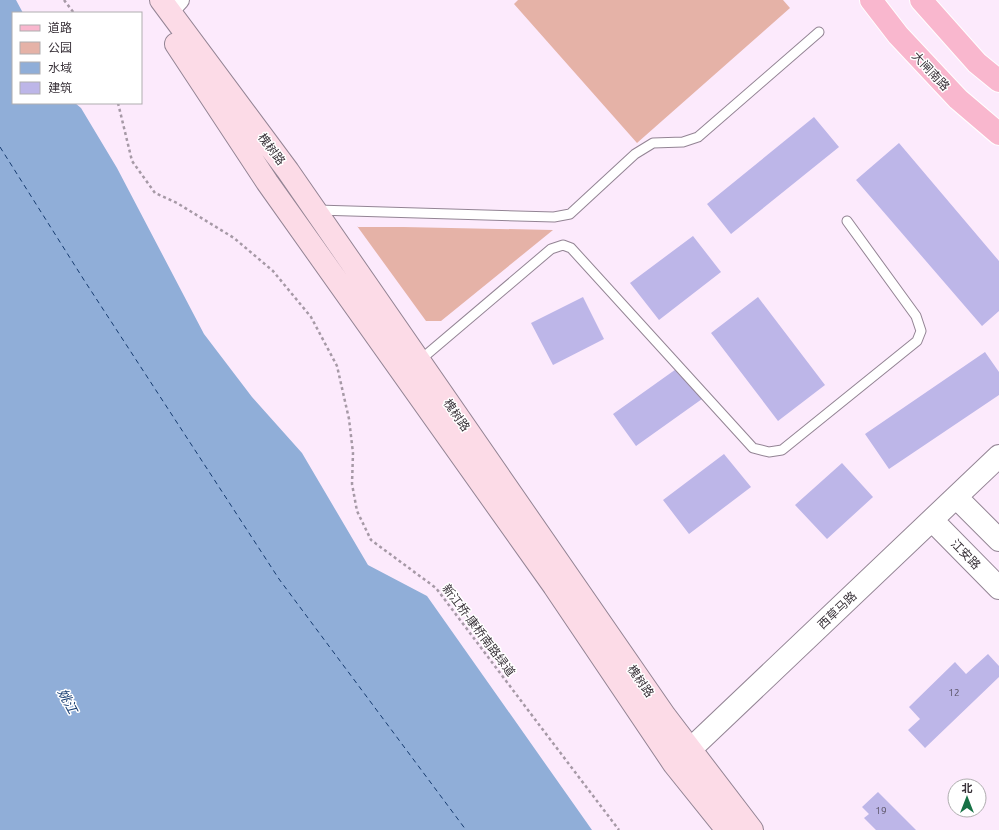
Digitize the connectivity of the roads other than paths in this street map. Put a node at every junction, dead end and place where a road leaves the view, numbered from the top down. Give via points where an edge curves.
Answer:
1 (147, 0) edge
2 (871, 0) edge
3 (921, 0) edge
4 (170, 4) edge
5 (819, 32) dead end
6 (999, 82) edge
7 (999, 134) edge
8 (315, 210) junction
9 (847, 221) dead end
10 (419, 361) junction
11 (999, 456) edge
12 (956, 497) junction
13 (932, 520) junction
14 (999, 540) edge
15 (999, 588) edge
16 (690, 748) junction
17 (674, 764) junction
18 (727, 830) edge
19 (752, 830) edge

1 - 17 main road, 槐树路 via 267,182 554,586
2 - 7 main road, 大闸南路 via 898,35 958,99
3 - 6 main road via 977,63
4 - 8 main road, 槐树路
5 - 8 lane via 698,137 683,142 653,142 635,154 570,214 554,218
8 - 10 main road, 槐树路
9 - 10 lane via 916,316 921,331 917,341 782,450 769,452 753,448 571,248 562,245 550,249
10 - 16 main road, 槐树路 via 665,716
11 - 12 street, 西草马路
12 - 13 street, 西草马路
12 - 14 street
13 - 15 street, 江安路
13 - 16 street, 西草马路
16 - 17 street, 西草马路
16 - 19 main road, 槐树路
17 - 18 main road, 槐树路

